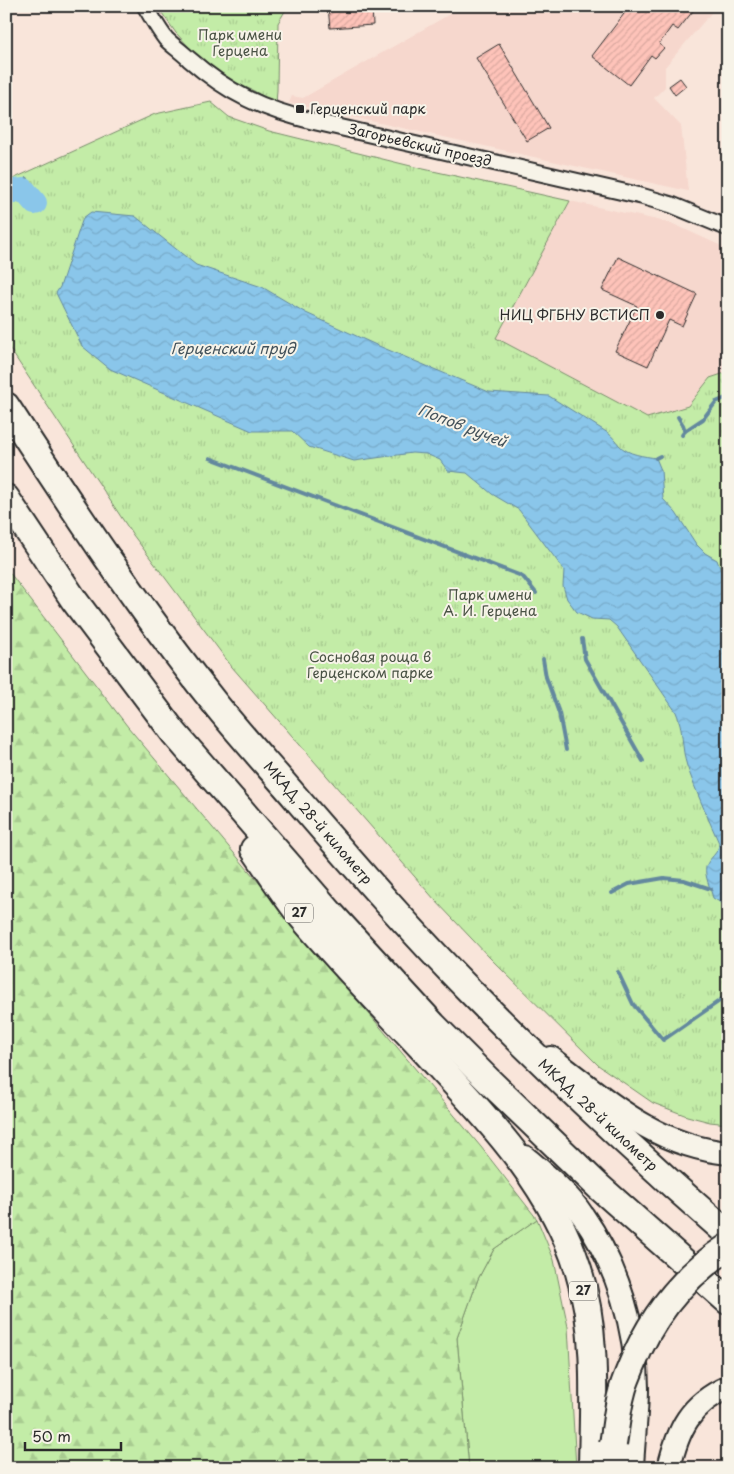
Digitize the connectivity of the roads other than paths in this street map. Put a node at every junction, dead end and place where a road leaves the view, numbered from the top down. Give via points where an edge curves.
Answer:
1 (145, 6) edge
2 (728, 228) edge
3 (6, 406) edge
4 (6, 498) edge
5 (124, 668) junction
6 (468, 989) junction
7 (502, 1136) junction
8 (632, 1149) junction
9 (728, 1153) edge
10 (728, 1220) edge
11 (728, 1234) edge
12 (728, 1247) edge
13 (728, 1302) edge
14 (728, 1387) edge
15 (612, 1456) edge
16 (592, 1468) edge
17 (632, 1468) edge
18 (670, 1468) edge

1 - 2 street, Загорьевский проезд via 159,30 176,48 232,92 258,105 312,121 649,198
3 - 6 highway, МКАД, 28-й километр via 115,571 213,702 373,886
4 - 5 highway
5 - 7 highway, 27 via 302,916
5 - 13 highway via 174,733 378,967 577,1166
6 - 8 highway, МКАД, 28-й километр
6 - 9 main road via 540,1050 630,1118 674,1141
7 - 16 highway, 27 via 544,1192 578,1269 588,1311 593,1356
7 - 17 main road via 556,1184 583,1216 606,1256 633,1341 637,1388
8 - 10 highway
8 - 11 highway, МКАД, 28-й километр
12 - 15 highway, bridge via 687,1279 661,1310 642,1341 622,1391
14 - 18 main road via 700,1403 685,1421 675,1443

